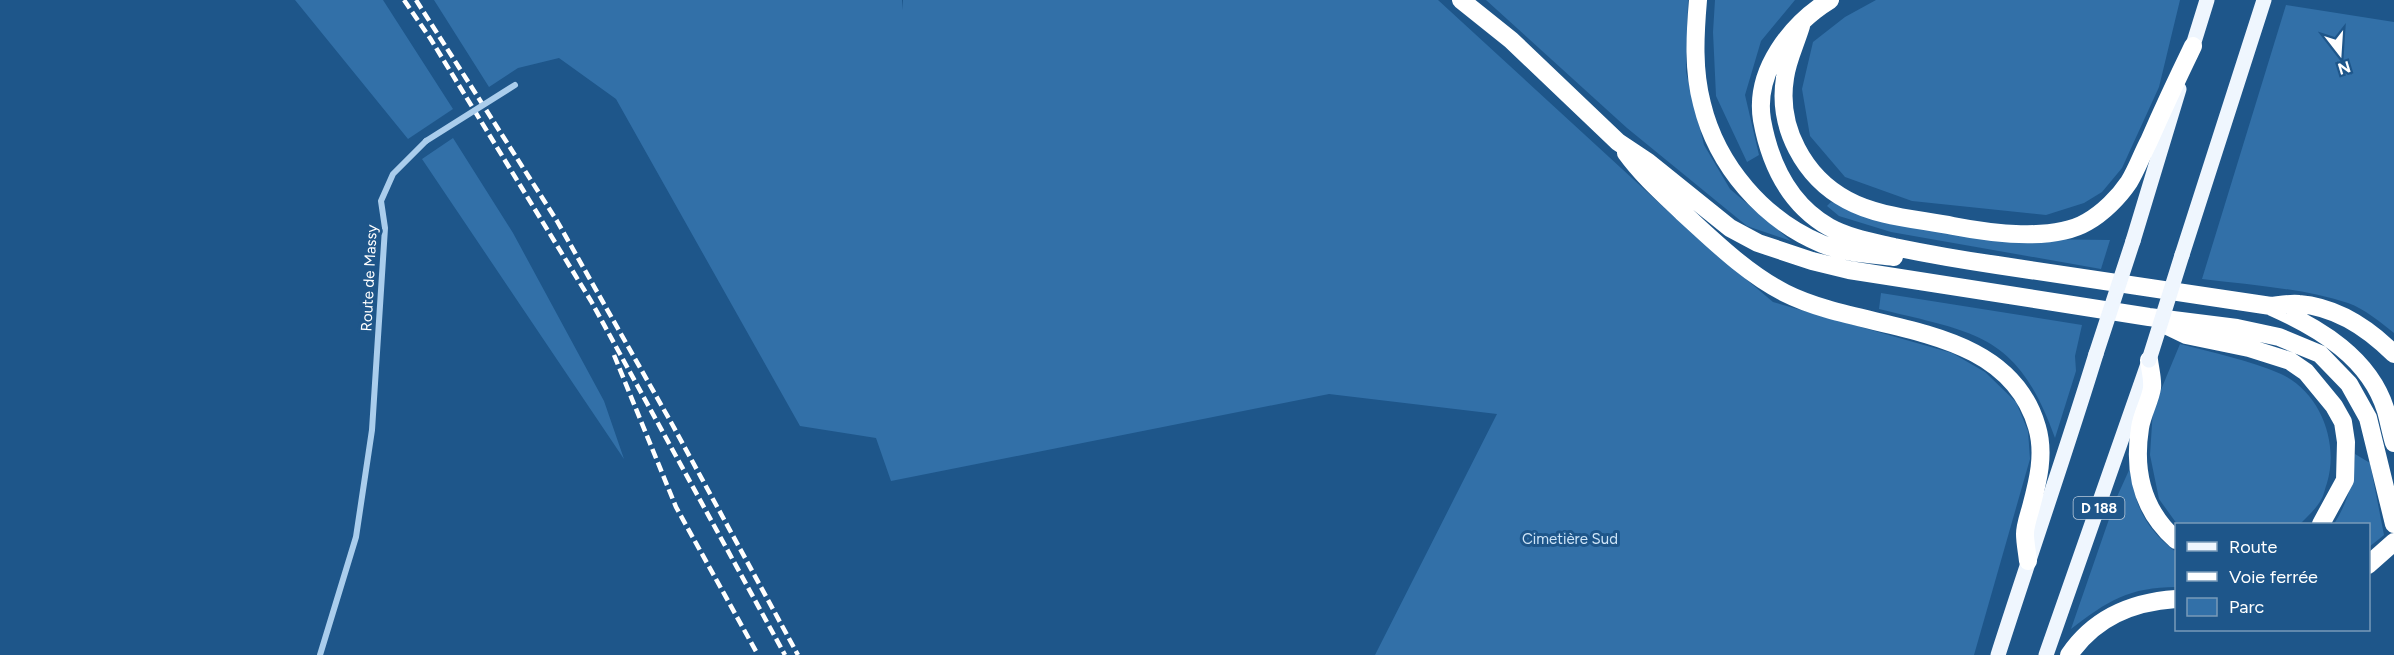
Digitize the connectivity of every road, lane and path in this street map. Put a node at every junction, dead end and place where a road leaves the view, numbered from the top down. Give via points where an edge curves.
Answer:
1 (1461, 0) edge
2 (1698, 0) edge
3 (1830, 0) edge
4 (2207, 0) edge
5 (2264, 0) edge
6 (1801, 25) junction
7 (2193, 46) junction
8 (515, 85) dead end
9 (1618, 142) junction
10 (1949, 258) junction
11 (2271, 306) junction
12 (2149, 317) junction
13 (2394, 354) edge
14 (2149, 360) junction
15 (2394, 443) edge
16 (2322, 523) edge
17 (2394, 524) edge
18 (2175, 539) edge
19 (2394, 542) edge
20 (2028, 561) junction
21 (2370, 563) edge
22 (2175, 599) edge
23 (320, 655) edge
24 (1998, 655) edge
25 (2046, 655) edge
26 (2069, 655) edge

1 - 9 highway via 1518,46
2 - 10 highway via 1696,72 1701,104 1727,163 1746,190 1792,229 1824,244 1859,253 1933,262
3 - 6 highway
4 - 7 main road, D 188
5 - 14 main road, D 188, bridge
6 - 7 highway via 1785,77 1783,106 1791,138 1804,163 1824,184 1847,200 1874,211 1970,230 2019,234 2050,233 2085,223 2110,205 2129,182
6 - 10 highway via 1783,42 1764,85 1761,114 1767,146 1781,180 1801,206 1830,227 1862,240
7 - 20 main road, D 188, bridge via 2059,475
8 - 23 street, Route de Massy, bridge via 426,141 393,174 381,201 385,228 372,430 356,537
9 - 12 highway via 1730,228 1758,243 1812,261
9 - 20 highway via 1639,171 1718,246 1756,276 1786,294 1835,311 1945,340 1995,365 2013,383 2037,427 2041,451 2025,532
10 - 11 highway
11 - 13 highway via 2298,303 2348,319
11 - 15 highway via 2318,329 2361,368 2386,410
12 - 16 highway via 2186,335 2290,361 2319,386 2343,422 2346,452 2345,480
12 - 17 highway via 2279,337 2320,354 2349,384 2368,418
14 - 18 highway via 2152,387 2140,426 2137,453 2141,484 2148,507
14 - 25 main road, D 188
19 - 21 highway
20 - 24 main road, D 188
22 - 26 highway via 2148,602 2109,617 2092,628

